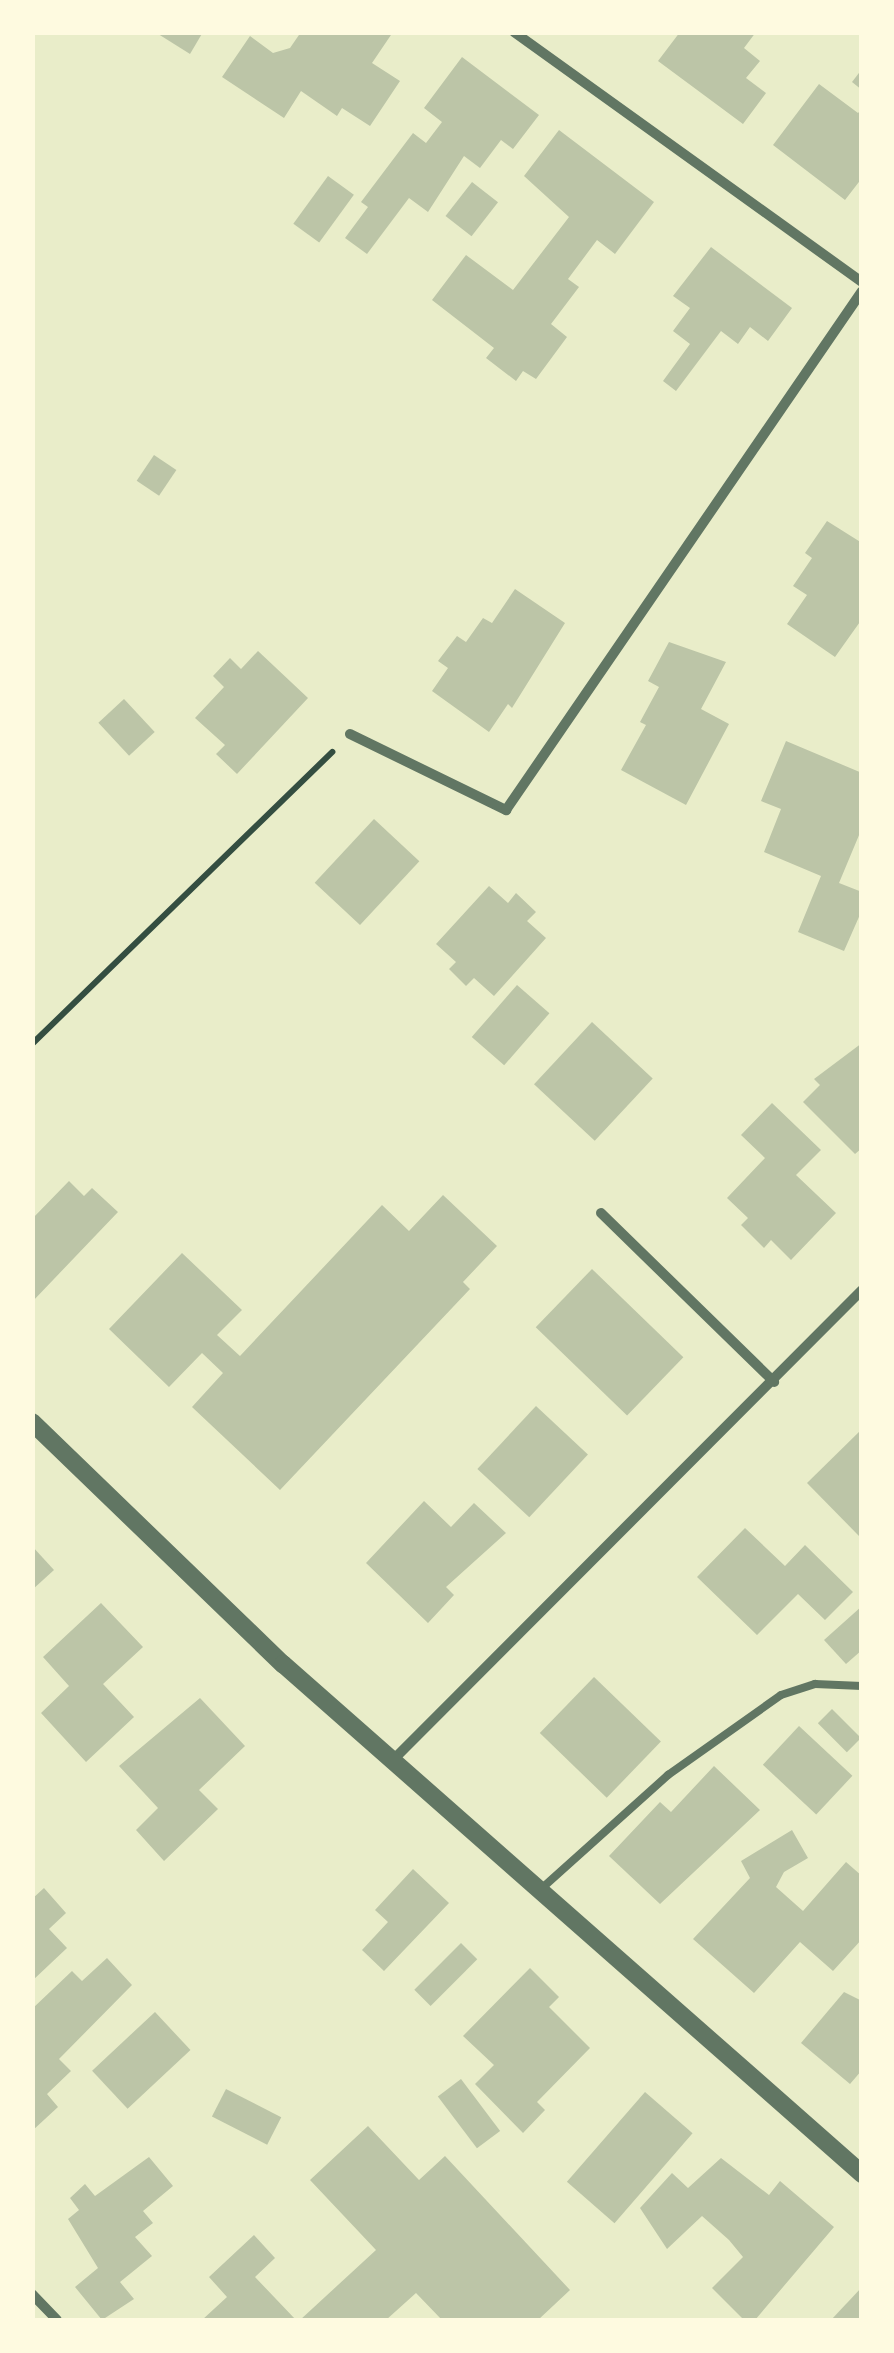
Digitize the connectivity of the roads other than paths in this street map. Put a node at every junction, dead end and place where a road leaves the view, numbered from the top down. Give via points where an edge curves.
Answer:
1 (514, 32) edge
2 (862, 282) edge
3 (862, 291) edge
4 (350, 734) road end
5 (601, 1213) dead end
6 (862, 1290) edge
7 (774, 1382) junction
8 (32, 1422) edge
9 (862, 1686) edge
10 (392, 1760) junction
11 (538, 1892) junction
12 (862, 2174) edge
13 (32, 2294) edge
14 (57, 2320) edge

1 - 2 street
3 - 4 street via 506,810
5 - 7 street
6 - 7 street
7 - 10 street
8 - 10 street
9 - 11 lane via 814,1684 781,1695 668,1775
10 - 11 street
11 - 12 street
13 - 14 street

